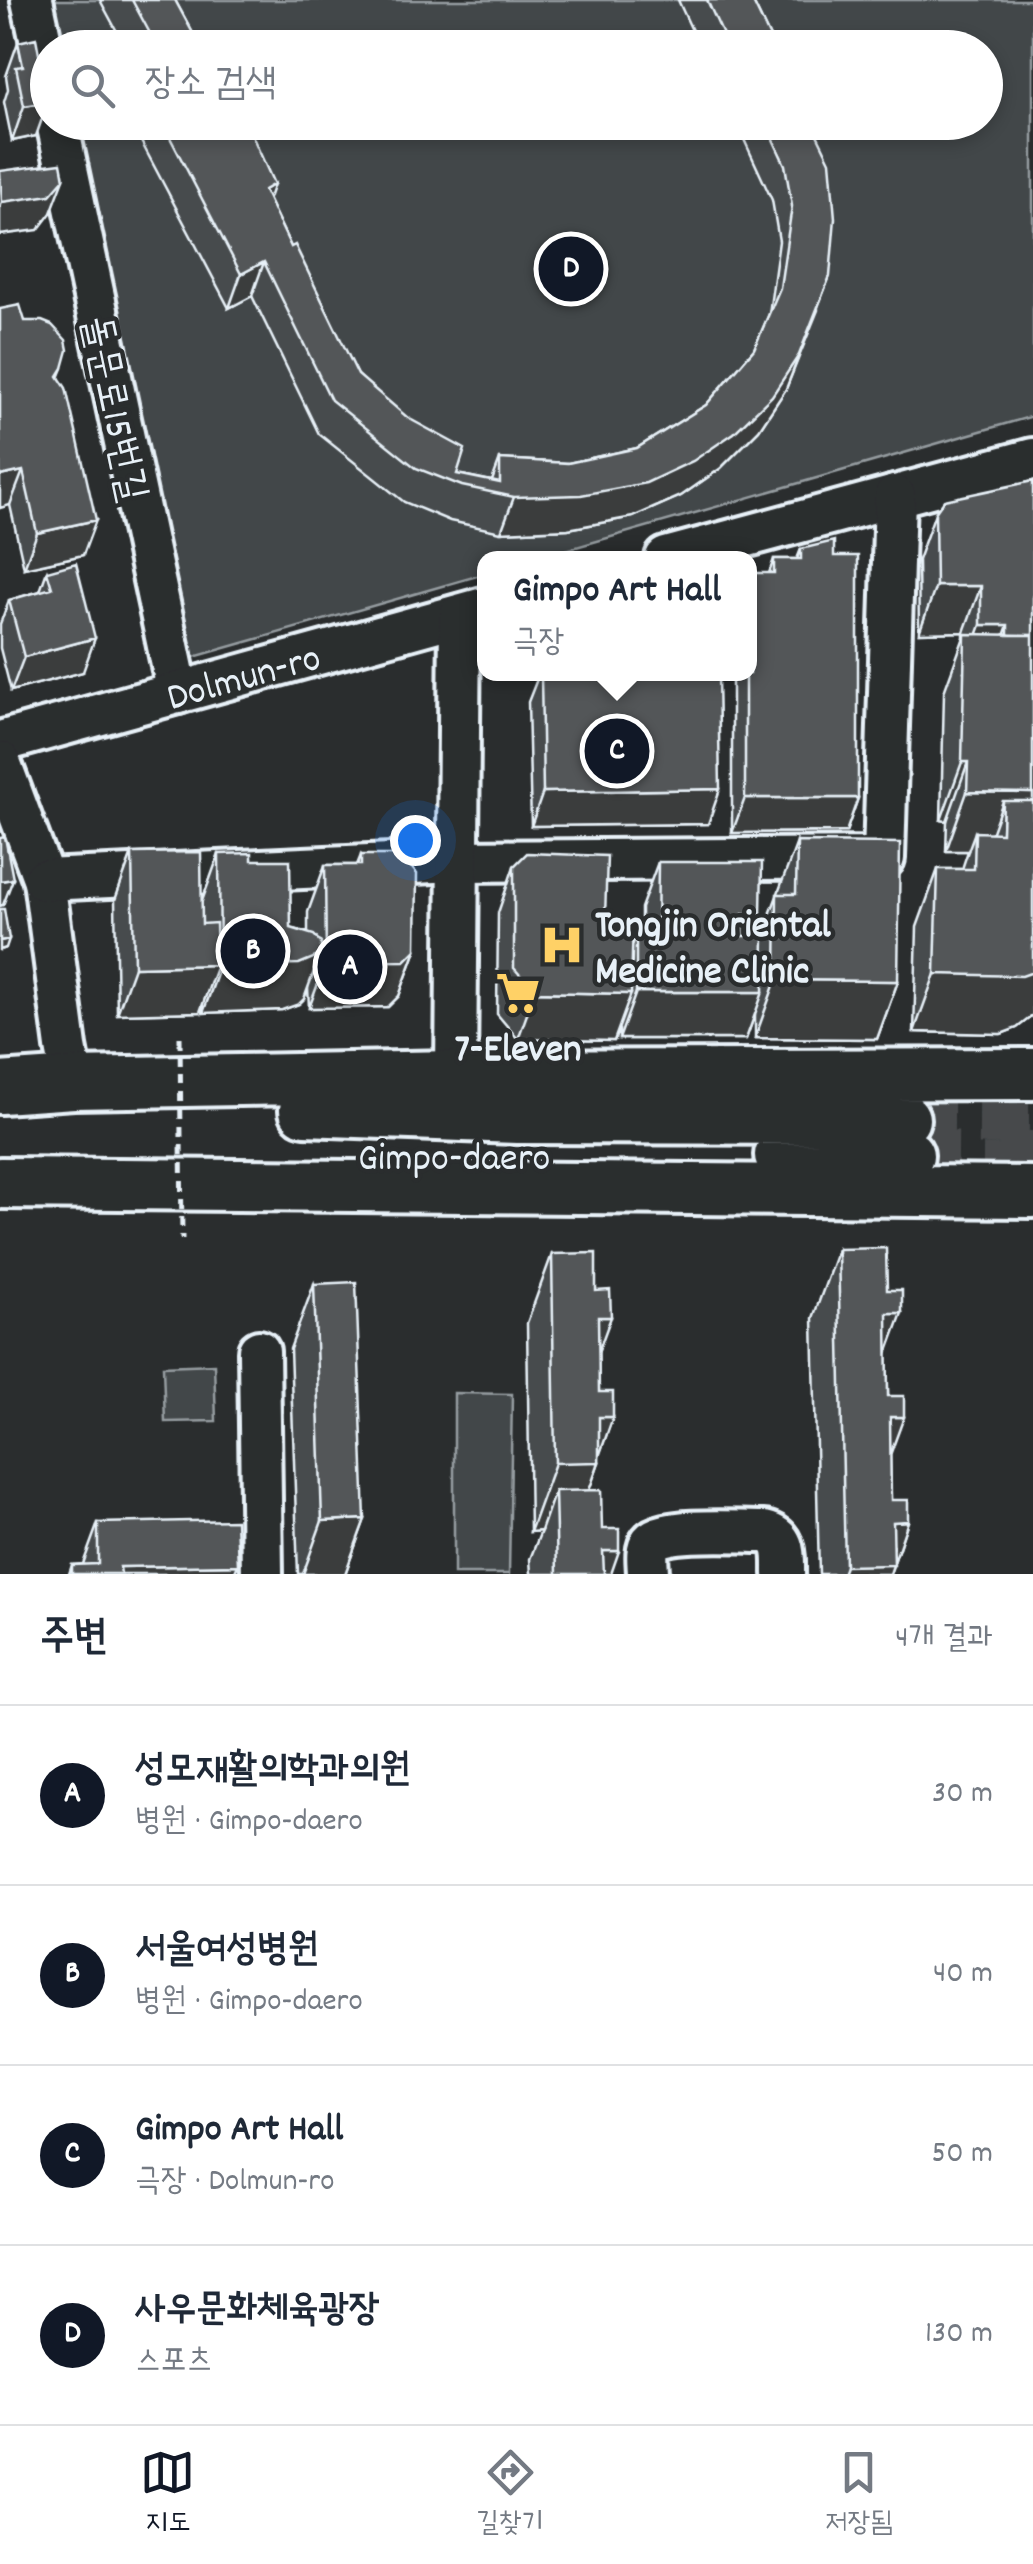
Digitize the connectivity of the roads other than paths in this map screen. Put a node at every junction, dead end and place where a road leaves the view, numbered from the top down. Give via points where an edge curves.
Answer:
1 (32, 0) edge
2 (38, 30) edge
3 (62, 140) edge
4 (1033, 459) edge
5 (895, 496) junction
6 (692, 551) edge
7 (472, 612) edge
8 (178, 693) junction
9 (0, 742) edge
10 (0, 762) edge
11 (457, 861) junction
12 (44, 880) junction
13 (925, 1074) junction
14 (1033, 1074) edge
15 (456, 1076) junction
16 (73, 1083) junction
17 (0, 1088) edge
18 (0, 1098) edge
19 (0, 1149) edge
20 (912, 1155) junction
21 (0, 1183) edge
22 (1033, 1192) edge
23 (259, 1350) dead end
24 (262, 1574) edge
25 (648, 1574) edge
26 (784, 1574) edge

1 - 2 street
3 - 8 street, 돌문로15번길
4 - 5 street
5 - 6 street
5 - 11 street via 884,858
7 - 8 street, Dolmun-ro
7 - 11 street
8 - 9 street, Dolmun-ro
10 - 12 street
11 - 12 street
11 - 15 street
12 - 16 street
13 - 14 main road
13 - 15 main road
13 - 20 main road via 936,1107 936,1148
15 - 16 main road
16 - 17 main road
18 - 20 main road, Gimpo-daero via 517,1118
19 - 20 main road, Gimpo-daero
20 - 21 main road
20 - 22 main road
23 - 24 street
25 - 26 street via 648,1548 659,1536 764,1532 780,1541

